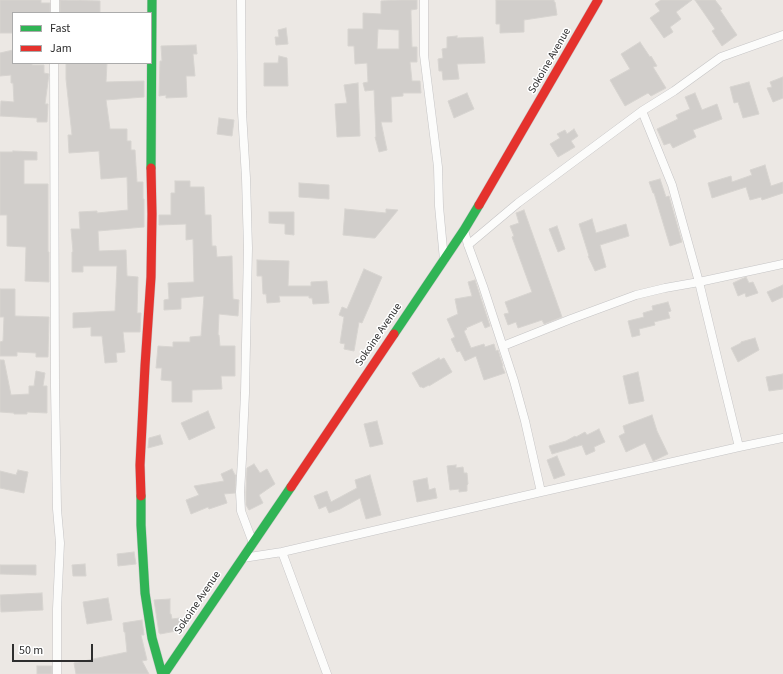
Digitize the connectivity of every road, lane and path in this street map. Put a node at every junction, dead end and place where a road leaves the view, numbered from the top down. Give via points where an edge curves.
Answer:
1 (55, 0) edge
2 (152, 0) edge
3 (241, 0) edge
4 (424, 0) edge
5 (598, 0) edge
6 (55, 12) edge
7 (152, 12) edge
8 (783, 35) edge
9 (54, 64) edge
10 (151, 64) edge
11 (642, 111) junction
12 (464, 230) junction
13 (468, 245) junction
14 (444, 260) junction
15 (783, 264) edge
16 (699, 282) junction
17 (502, 346) junction
18 (783, 438) edge
19 (739, 447) junction
20 (541, 492) junction
21 (253, 543) junction
22 (282, 552) junction
23 (243, 558) junction
24 (57, 674) edge
25 (163, 674) edge
26 (327, 674) edge

1 - 6 street
2 - 7 street
3 - 21 street via 242,112 248,248 240,492 242,511
4 - 14 street via 424,55 438,167
5 - 12 street, Sokoine Avenue
8 - 11 street via 722,57
9 - 24 street via 55,378 60,543
10 - 25 street via 151,277 140,465 145,593 152,638
11 - 13 street via 518,203
11 - 16 street via 672,185
12 - 13 street
12 - 14 street, Sokoine Avenue
13 - 17 street
14 - 21 street, Sokoine Avenue
15 - 16 street
16 - 17 street via 636,295
16 - 19 street
17 - 20 street via 525,421
18 - 19 street
19 - 20 street
20 - 22 street
21 - 23 street, Sokoine Avenue
22 - 23 street
22 - 26 street
23 - 25 street, Sokoine Avenue

